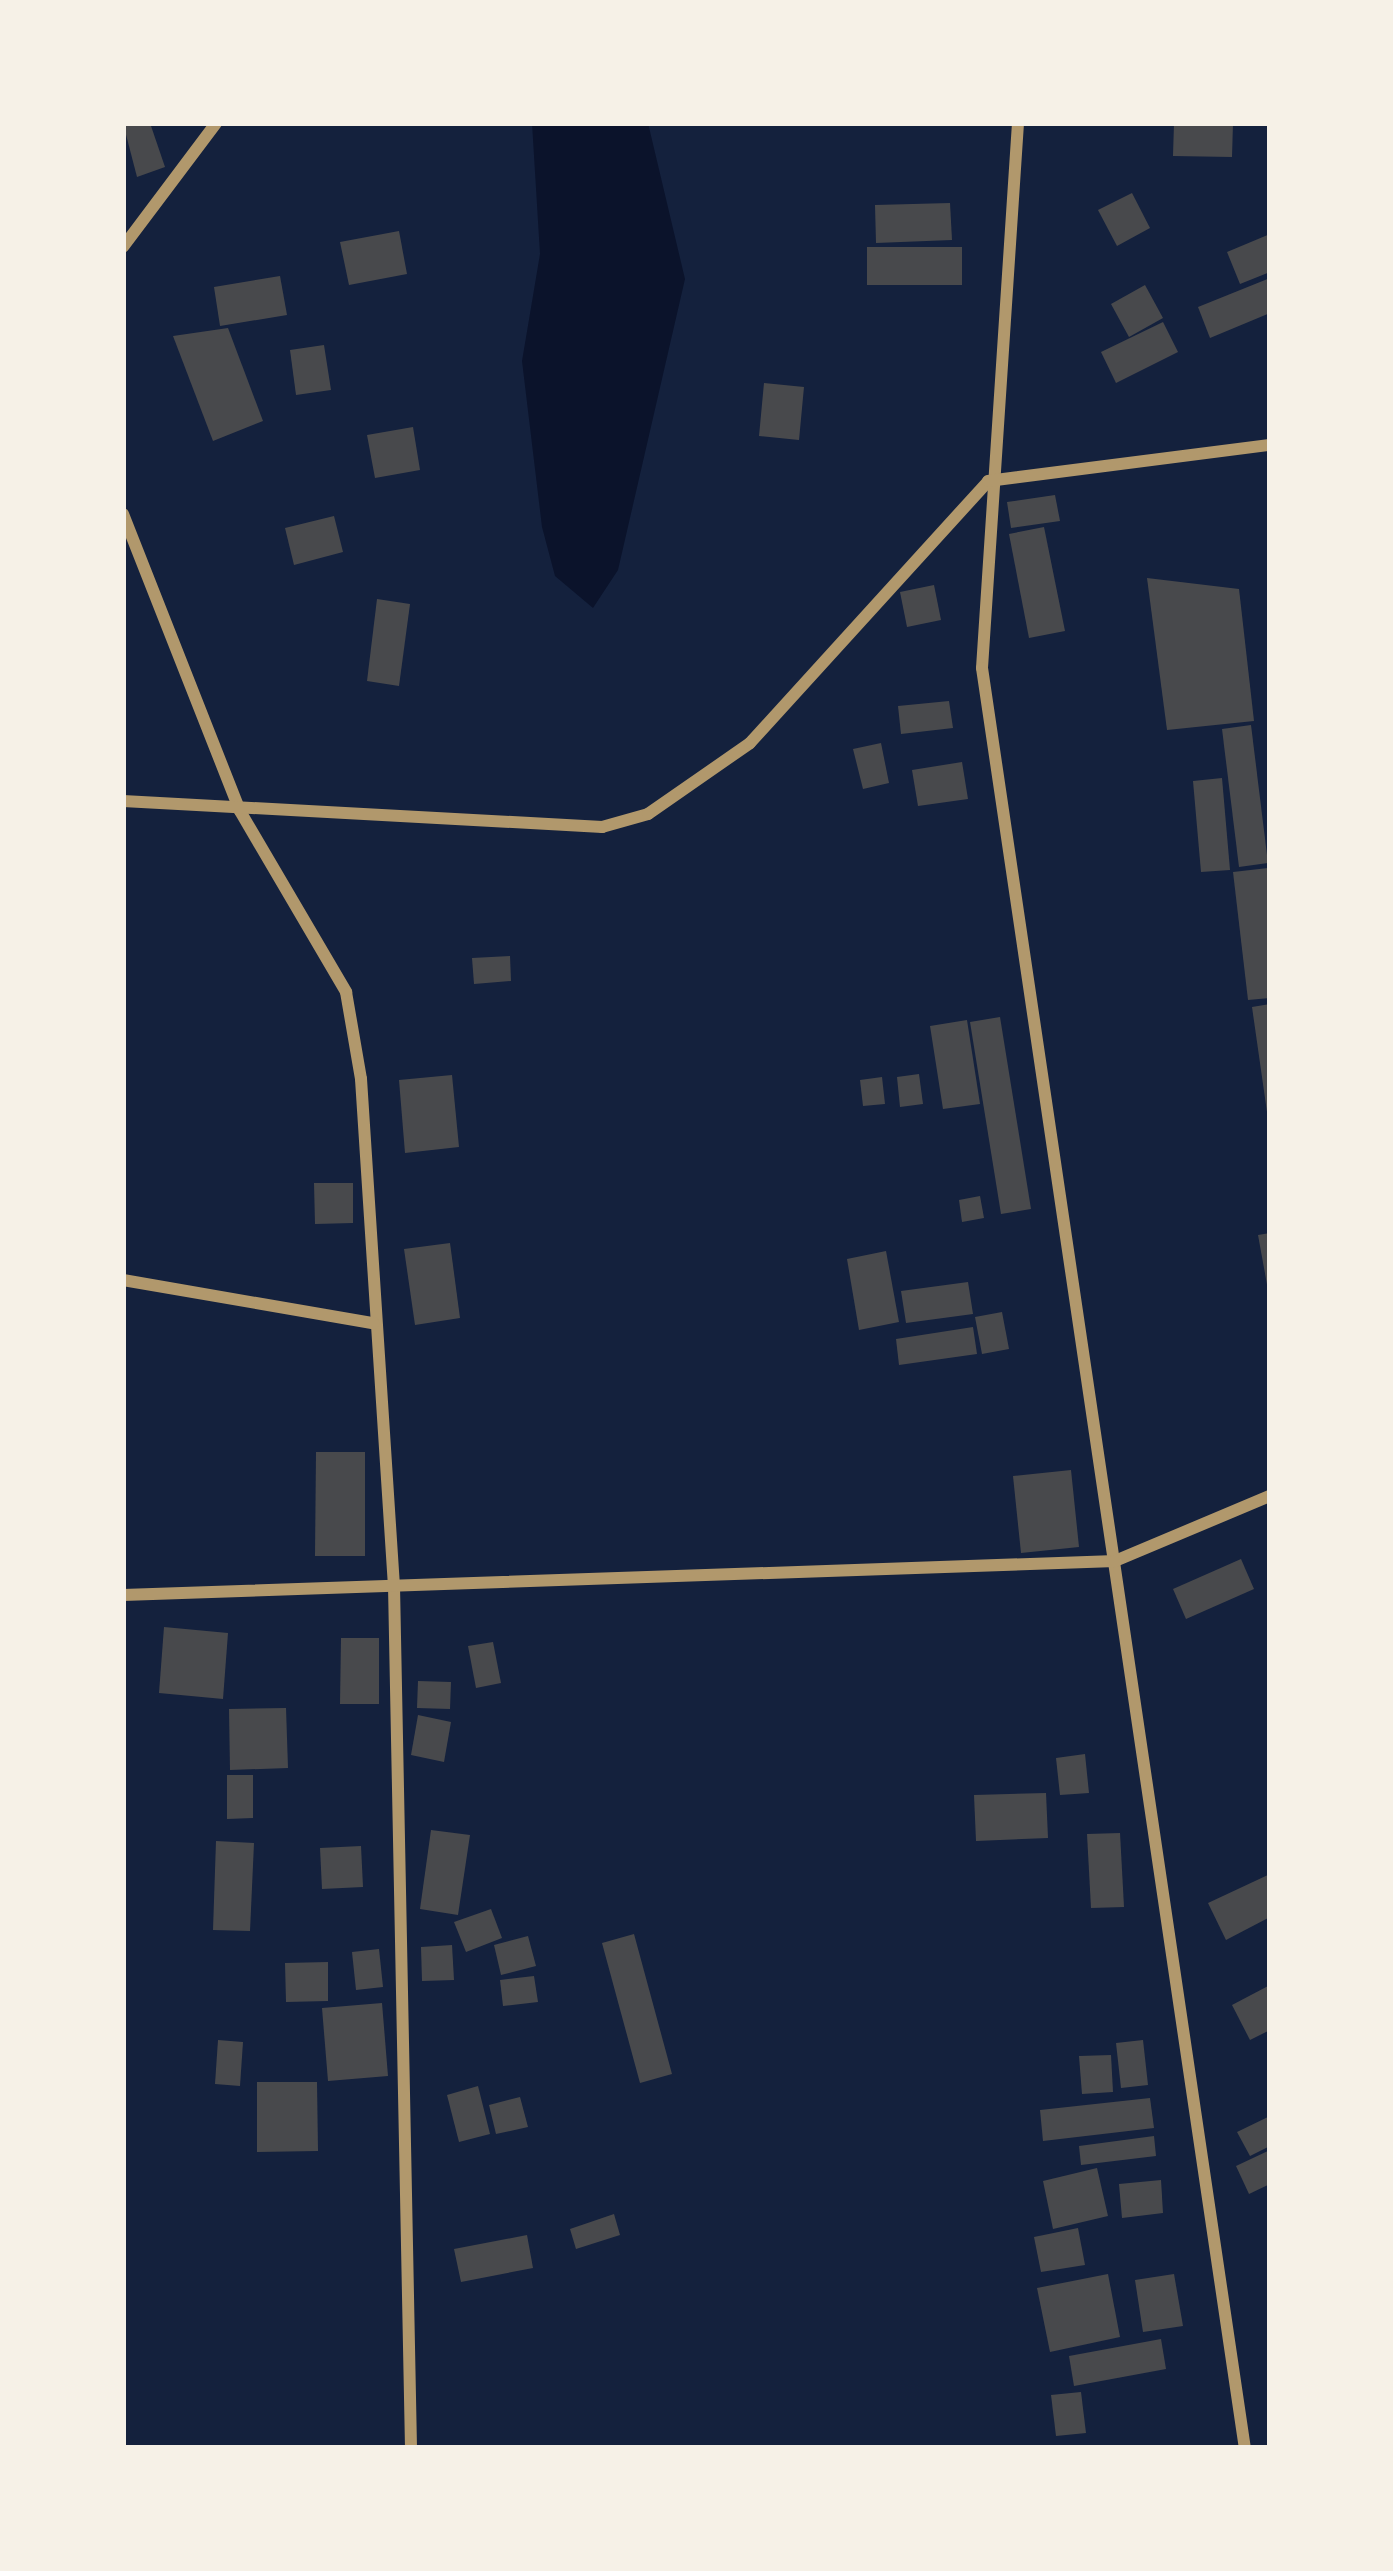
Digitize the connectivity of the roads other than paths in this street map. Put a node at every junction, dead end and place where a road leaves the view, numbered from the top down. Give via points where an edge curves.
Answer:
1 (216, 123) edge
2 (1018, 123) edge
3 (123, 247) edge
4 (1270, 445) edge
5 (988, 481) junction
6 (123, 514) edge
7 (123, 801) edge
8 (240, 811) junction
9 (123, 1280) edge
10 (373, 1323) junction
11 (1270, 1496) edge
12 (1114, 1561) junction
13 (394, 1586) junction
14 (123, 1595) edge
15 (411, 2448) edge
16 (1245, 2448) edge

1 - 3 street
2 - 5 street
4 - 5 street
5 - 8 street via 750,743 648,814 602,827
5 - 12 street via 982,668
6 - 8 street
7 - 8 street
8 - 10 street via 346,992
9 - 10 street
10 - 13 street
11 - 12 street
12 - 13 street
12 - 16 street
13 - 14 street
13 - 15 street

